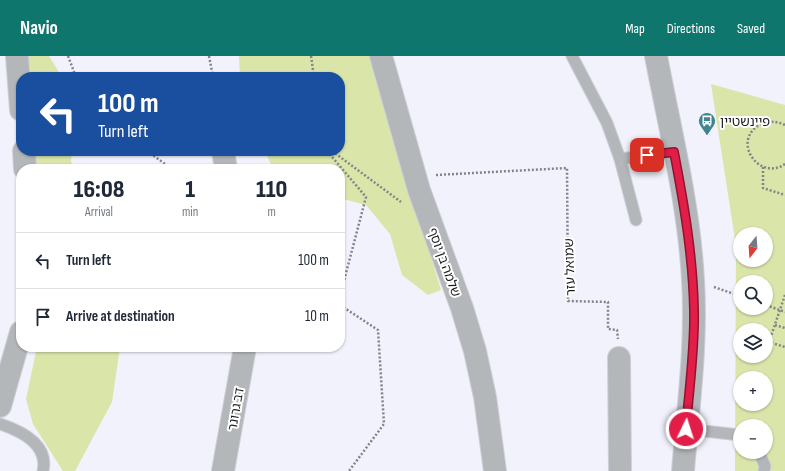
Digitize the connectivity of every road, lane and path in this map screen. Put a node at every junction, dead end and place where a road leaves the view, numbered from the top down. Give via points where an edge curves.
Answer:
1 (17, 56) edge
2 (68, 56) edge
3 (209, 56) edge
4 (312, 56) edge
5 (381, 56) edge
6 (572, 56) edge
7 (656, 56) edge
8 (18, 72) edge
9 (74, 72) edge
10 (212, 72) edge
11 (314, 72) edge
12 (785, 125) edge
13 (674, 152) junction
14 (154, 156) edge
15 (331, 156) edge
16 (339, 156) edge
17 (620, 159) junction
18 (165, 164) edge
19 (338, 164) edge
20 (785, 164) edge
21 (762, 167) junction
22 (345, 172) edge
23 (415, 177) junction
24 (785, 195) edge
25 (636, 220) dead end
26 (431, 225) junction
27 (345, 277) edge
28 (693, 280) junction
29 (733, 294) edge
30 (785, 295) edge
31 (345, 308) edge
32 (773, 308) edge
33 (780, 310) junction
34 (785, 312) edge
35 (775, 325) junction
36 (785, 328) edge
37 (785, 347) edge
38 (16, 350) edge
39 (244, 352) edge
40 (619, 358) joint
41 (0, 406) edge
42 (0, 424) edge
43 (686, 429) junction
44 (733, 434) edge
45 (762, 459) edge
46 (44, 471) edge
47 (223, 471) edge
48 (349, 471) edge
49 (495, 471) edge
50 (620, 471) edge
51 (683, 471) edge
52 (764, 471) edge

1 - 8 street
2 - 9 path
3 - 10 path
4 - 11 path
5 - 23 street, שלמה בן יוסף
6 - 17 lane via 607,123
7 - 13 street
12 - 21 path via 768,121 752,131 748,137 749,153
13 - 17 lane
13 - 28 street
14 - 18 path
15 - 19 path
16 - 26 path
17 - 25 lane
20 - 21 path via 774,169
21 - 24 path via 763,188
22 - 27 path via 366,197
23 - 26 street, שלמה בן יוסף
23 - 40 path, שמואל עזר via 567,168 568,301 608,302 608,329 617,330
26 - 49 street, שלמה בן יוסף via 475,351
28 - 29 path
28 - 43 street via 692,357
30 - 33 path
31 - 48 path via 378,330 384,424
32 - 33 path
33 - 34 path
33 - 35 path
35 - 36 path
35 - 37 path via 769,342
38 - 41 street
39 - 47 street, דב גרונר
40 - 50 street
42 - 46 lane via 18,430 31,439 40,450 45,465
43 - 44 lane
43 - 51 street
45 - 52 lane

